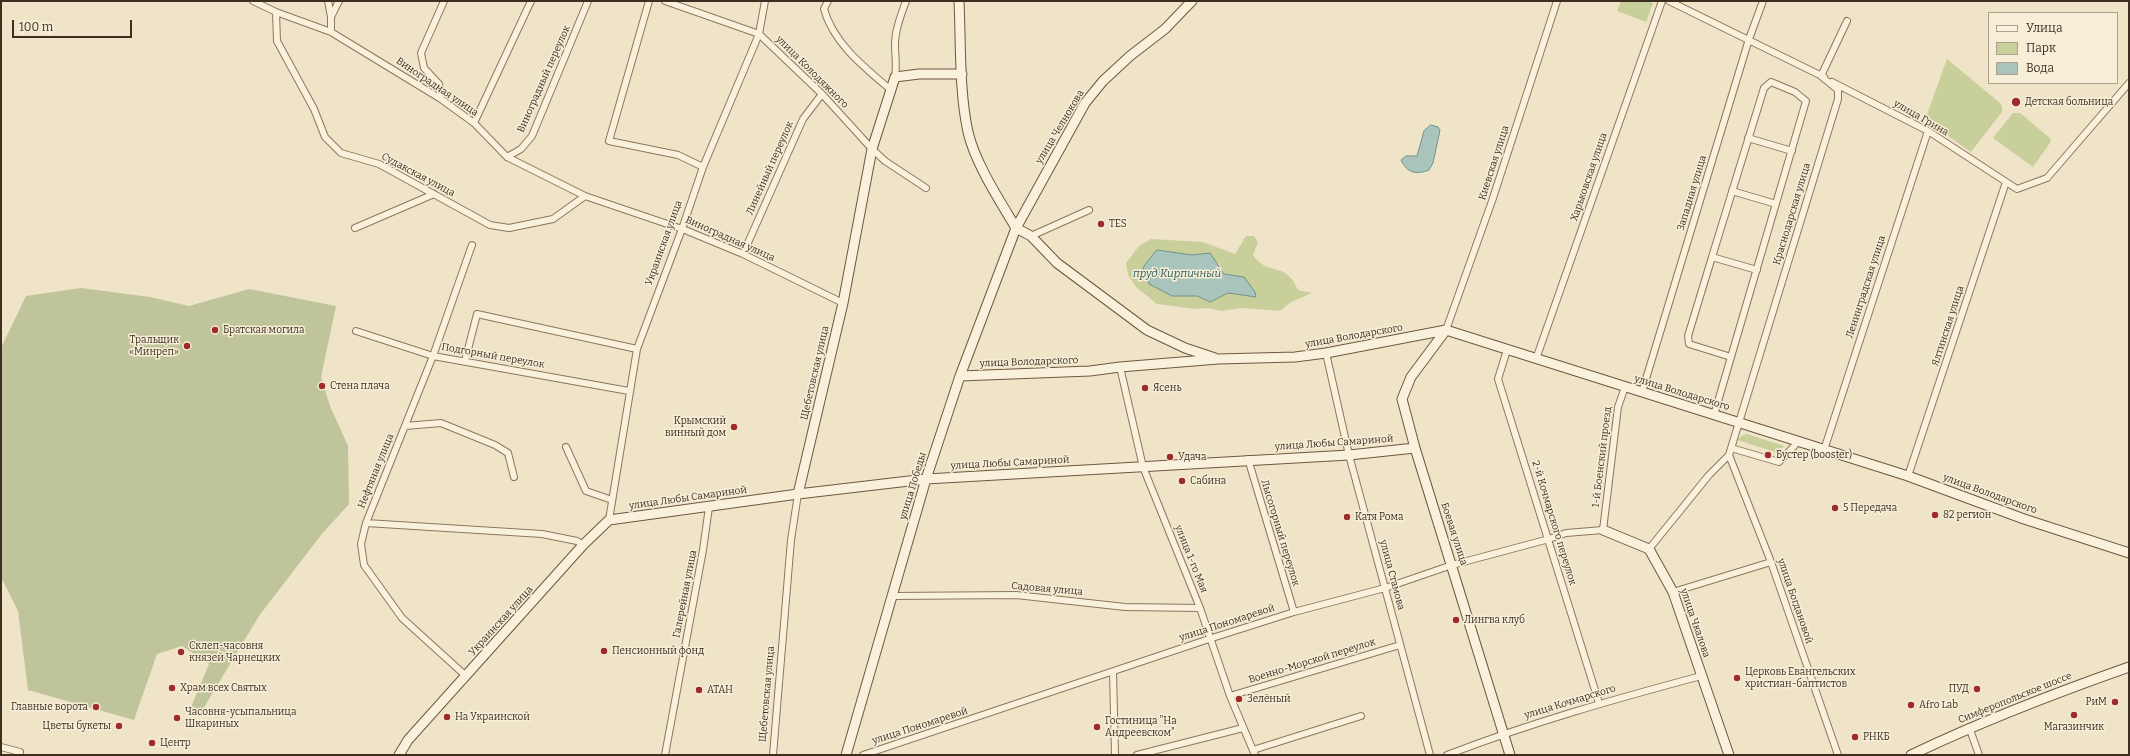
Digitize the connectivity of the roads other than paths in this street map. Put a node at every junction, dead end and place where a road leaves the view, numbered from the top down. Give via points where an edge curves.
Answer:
1 (253, 1) edge
2 (328, 1) edge
3 (339, 1) edge
4 (444, 1) edge
5 (531, 1) edge
6 (588, 1) edge
7 (649, 1) edge
8 (665, 1) edge
9 (765, 1) edge
10 (828, 1) edge
11 (906, 1) edge
12 (959, 1) edge
13 (1192, 1) edge
14 (1557, 1) edge
15 (1662, 1) edge
16 (1669, 1) edge
17 (1763, 1) edge
18 (276, 12) junction
19 (331, 17) junction
20 (1847, 21) dead end
21 (331, 32) junction
22 (759, 34) junction
23 (1749, 39) junction
24 (962, 74) junction
25 (1821, 76) junction
26 (895, 77) junction
27 (2129, 83) edge
28 (891, 90) junction
29 (822, 94) junction
30 (441, 99) junction
31 (474, 123) junction
32 (1928, 131) junction
33 (1748, 138) junction
34 (872, 149) junction
35 (1792, 151) junction
36 (507, 157) junction
37 (702, 167) junction
38 (2006, 182) junction
39 (926, 188) dead end
40 (1732, 191) junction
41 (434, 194) junction
42 (585, 196) junction
43 (1776, 204) junction
44 (1089, 210) dead end
45 (355, 228) dead end
46 (1016, 228) junction
47 (682, 229) junction
48 (1031, 236) junction
49 (472, 245) dead end
50 (743, 254) junction
51 (1712, 257) junction
52 (1757, 270) junction
53 (843, 303) junction
54 (1446, 330) junction
55 (356, 331) dead end
56 (637, 349) junction
57 (1507, 350) junction
58 (1326, 354) junction
59 (433, 356) junction
60 (1731, 357) junction
61 (1218, 359) junction
62 (1536, 359) junction
63 (465, 361) junction
64 (1120, 367) junction
65 (960, 376) junction
66 (1625, 387) junction
67 (630, 391) junction
68 (1642, 392) junction
69 (1714, 415) junction
70 (1739, 422) junction
71 (405, 426) junction
72 (1798, 442) junction
73 (566, 447) dead end
74 (1415, 448) junction
75 (1731, 448) junction
76 (1824, 450) junction
77 (1349, 455) junction
78 (1729, 455) junction
79 (1248, 459) junction
80 (1143, 467) junction
81 (1908, 476) junction
82 (514, 477) dead end
83 (926, 479) junction
84 (798, 494) junction
85 (612, 500) junction
86 (709, 507) junction
87 (609, 520) junction
88 (366, 523) junction
89 (1603, 530) junction
90 (1550, 539) junction
91 (583, 545) junction
92 (1649, 549) junction
93 (2129, 553) edge
94 (1771, 562) junction
95 (1452, 565) junction
96 (1386, 588) junction
97 (1673, 592) junction
98 (893, 596) junction
99 (1200, 608) junction
100 (1294, 612) junction
101 (1209, 639) junction
102 (1400, 645) junction
103 (2129, 667) edge
104 (1113, 672) junction
105 (466, 676) junction
106 (1701, 676) junction
107 (1230, 696) junction
108 (1599, 703) junction
109 (1361, 716) dead end
110 (1243, 728) junction
111 (1969, 728) junction
112 (1502, 734) junction
113 (1, 747) edge
114 (20, 752) dead end
115 (1254, 753) edge
116 (399, 755) edge
117 (664, 755) edge
118 (773, 755) edge
119 (846, 755) edge
120 (863, 755) edge
121 (1116, 755) edge
122 (1137, 755) edge
123 (1430, 755) edge
124 (1447, 755) edge
125 (1510, 755) edge
126 (1729, 755) edge
127 (1838, 755) edge
128 (1911, 755) edge
129 (1979, 755) edge

1 - 18 street, Виноградная улица
2 - 19 street
3 - 19 street
4 - 30 street via 421,53 424,68 439,84
5 - 31 street
6 - 36 street, Виноградный переулок via 532,136 521,149
7 - 37 street via 610,141 678,156
8 - 22 street, улица Колодяжного
9 - 22 street, Украинская улица
10 - 28 street via 824,9 828,22 856,60
11 - 26 street, Щебетовская улица via 896,31
12 - 24 main road
13 - 46 main road, улица Челнокова via 1165,29 1103,81 1085,103
14 - 54 street, Киевская улица via 1492,201
15 - 62 street, Харьковская улица
16 - 23 street, улица Грина
17 - 23 street, Западная улица
18 - 21 street, Виноградная улица
18 - 41 street, Судакская улица via 277,41 314,109 325,137 341,153 378,164
19 - 21 street
20 - 25 street
21 - 30 street, Виноградная улица
22 - 29 street, улица Колодяжного
22 - 37 street, Украинская улица
23 - 25 street, улица Грина
23 - 68 street, Западная улица
24 - 26 main road
24 - 46 main road via 968,133 993,189
25 - 32 street, улица Грина
25 - 70 street, Краснодарская улица via 1838,90 1838,99
26 - 28 main road, Щебетовская улица
27 - 38 street, улица Грина via 2047,178 2017,189
28 - 34 main road, Щебетовская улица
29 - 34 street, улица Колодяжного
29 - 50 street, Линейный переулок via 803,119
30 - 31 street, Виноградная улица
31 - 36 street, Виноградная улица
32 - 38 street, улица Грина
32 - 76 street, Ленинградская улица
33 - 35 street
33 - 35 street via 1764,88 1771,82 1794,92 1806,102
33 - 40 street
34 - 39 street, улица Колодяжного via 884,161
34 - 53 main road, Щебетовская улица
35 - 43 street
36 - 42 street, Виноградная улица
37 - 47 street, Украинская улица
38 - 81 street, Ялтинская улица
40 - 43 street
40 - 51 street
41 - 42 street, Судакская улица via 490,225 509,228 553,219
41 - 45 street
42 - 47 street, Виноградная улица
43 - 52 street
44 - 48 street
46 - 48 main road, улица Володарского
46 - 65 main road, улица Победы
47 - 50 street, Виноградная улица
47 - 56 street, Украинская улица
48 - 61 main road, улица Володарского via 1057,263 1147,330
49 - 59 street, Нефтяная улица
50 - 53 street, Виноградная улица
51 - 52 street
51 - 60 street via 1688,336 1689,344
52 - 60 street
53 - 84 main road, Щебетовская улица
54 - 57 main road, улица Володарского
54 - 58 main road, улица Володарского
54 - 74 main road, Боевая улица via 1411,377 1402,399
55 - 59 street, Подгорный переулок
56 - 63 street via 477,314
56 - 67 street, Украинская улица
57 - 62 main road, улица Володарского
57 - 90 street, 2-й Кочмарского переулок via 1498,379
58 - 61 main road, улица Володарского
58 - 77 street, улица Стамова
59 - 63 street, Подгорный переулок
59 - 71 street, Нефтяная улица
60 - 69 street
61 - 64 main road, улица Володарского
62 - 66 main road, улица Володарского
63 - 67 street, Подгорный переулок
64 - 65 main road, улица Володарского via 1090,371
64 - 80 street, улица 1-го Мая
65 - 83 main road, улица Победы
66 - 68 main road, улица Володарского
66 - 89 street, 1-й Боенский проезд via 1618,407
67 - 85 street, Украинская улица
68 - 69 main road, улица Володарского
69 - 70 main road, улица Володарского
70 - 72 main road, улица Володарского
70 - 75 street
71 - 82 street via 441,423 494,445 508,453
71 - 88 street, Нефтяная улица
72 - 75 street via 1779,462
72 - 76 main road, улица Володарского
73 - 85 street via 586,491
74 - 77 main road, улица Любы Самариной
74 - 95 main road, Боевая улица
75 - 78 street
76 - 81 main road, улица Володарского
77 - 79 main road, улица Любы Самариной
77 - 96 street, улица Стамова
78 - 92 street via 1708,475
78 - 94 street, улица Богдановой
79 - 80 main road, улица Любы Самариной
79 - 100 street, Лысогорный переулок
80 - 83 main road, улица Любы Самариной
80 - 99 street, улица 1-го Мая
81 - 93 main road, улица Володарского via 2024,519
83 - 84 main road, улица Любы Самариной
83 - 98 main road, улица Победы
84 - 86 main road, улица Любы Самариной
84 - 118 street, Щебетовская улица via 791,540
85 - 87 street, Украинская улица
86 - 87 main road, улица Любы Самариной
86 - 117 street, Галерейная улица
87 - 91 main road, Украинская улица
88 - 91 street via 542,534 577,541
88 - 105 street, Нефтяная улица via 361,544 364,565 402,618
89 - 90 street, улица Пономаревой via 1566,532
89 - 92 main road
90 - 95 street, улица Пономаревой
90 - 108 street, 2-й Кочмарского переулок
91 - 105 main road, Украинская улица
92 - 97 main road, улица Чкалова
94 - 97 street
94 - 127 street, улица Богдановой
95 - 96 street, улица Пономаревой
95 - 112 main road, Боевая улица
96 - 100 street, улица Пономаревой
96 - 102 street, улица Стамова
97 - 106 main road, улица Чкалова
98 - 99 street, Садовая улица via 1016,595 1125,607
98 - 119 main road, улица Победы
99 - 101 street, улица 1-го Мая
100 - 101 street, улица Пономаревой
101 - 104 street, улица Пономаревой
101 - 107 street, улица 1-го Мая
102 - 107 street, Военно-Морской переулок
102 - 123 street, улица Стамова
103 - 111 main road, Симферопольское шоссе
104 - 120 street, улица Пономаревой
104 - 121 street
105 - 116 main road, Украинская улица via 408,740
106 - 108 street, улица Кочмарского
106 - 126 main road, улица Чкалова
107 - 110 street, улица 1-го Мая
108 - 112 street, улица Кочмарского
109 - 115 street
110 - 115 street, улица 1-го Мая
110 - 122 street
111 - 128 main road, Симферопольское шоссе
111 - 129 street
112 - 124 street, улица Кочмарского
112 - 125 main road, Боевая улица
113 - 114 street

